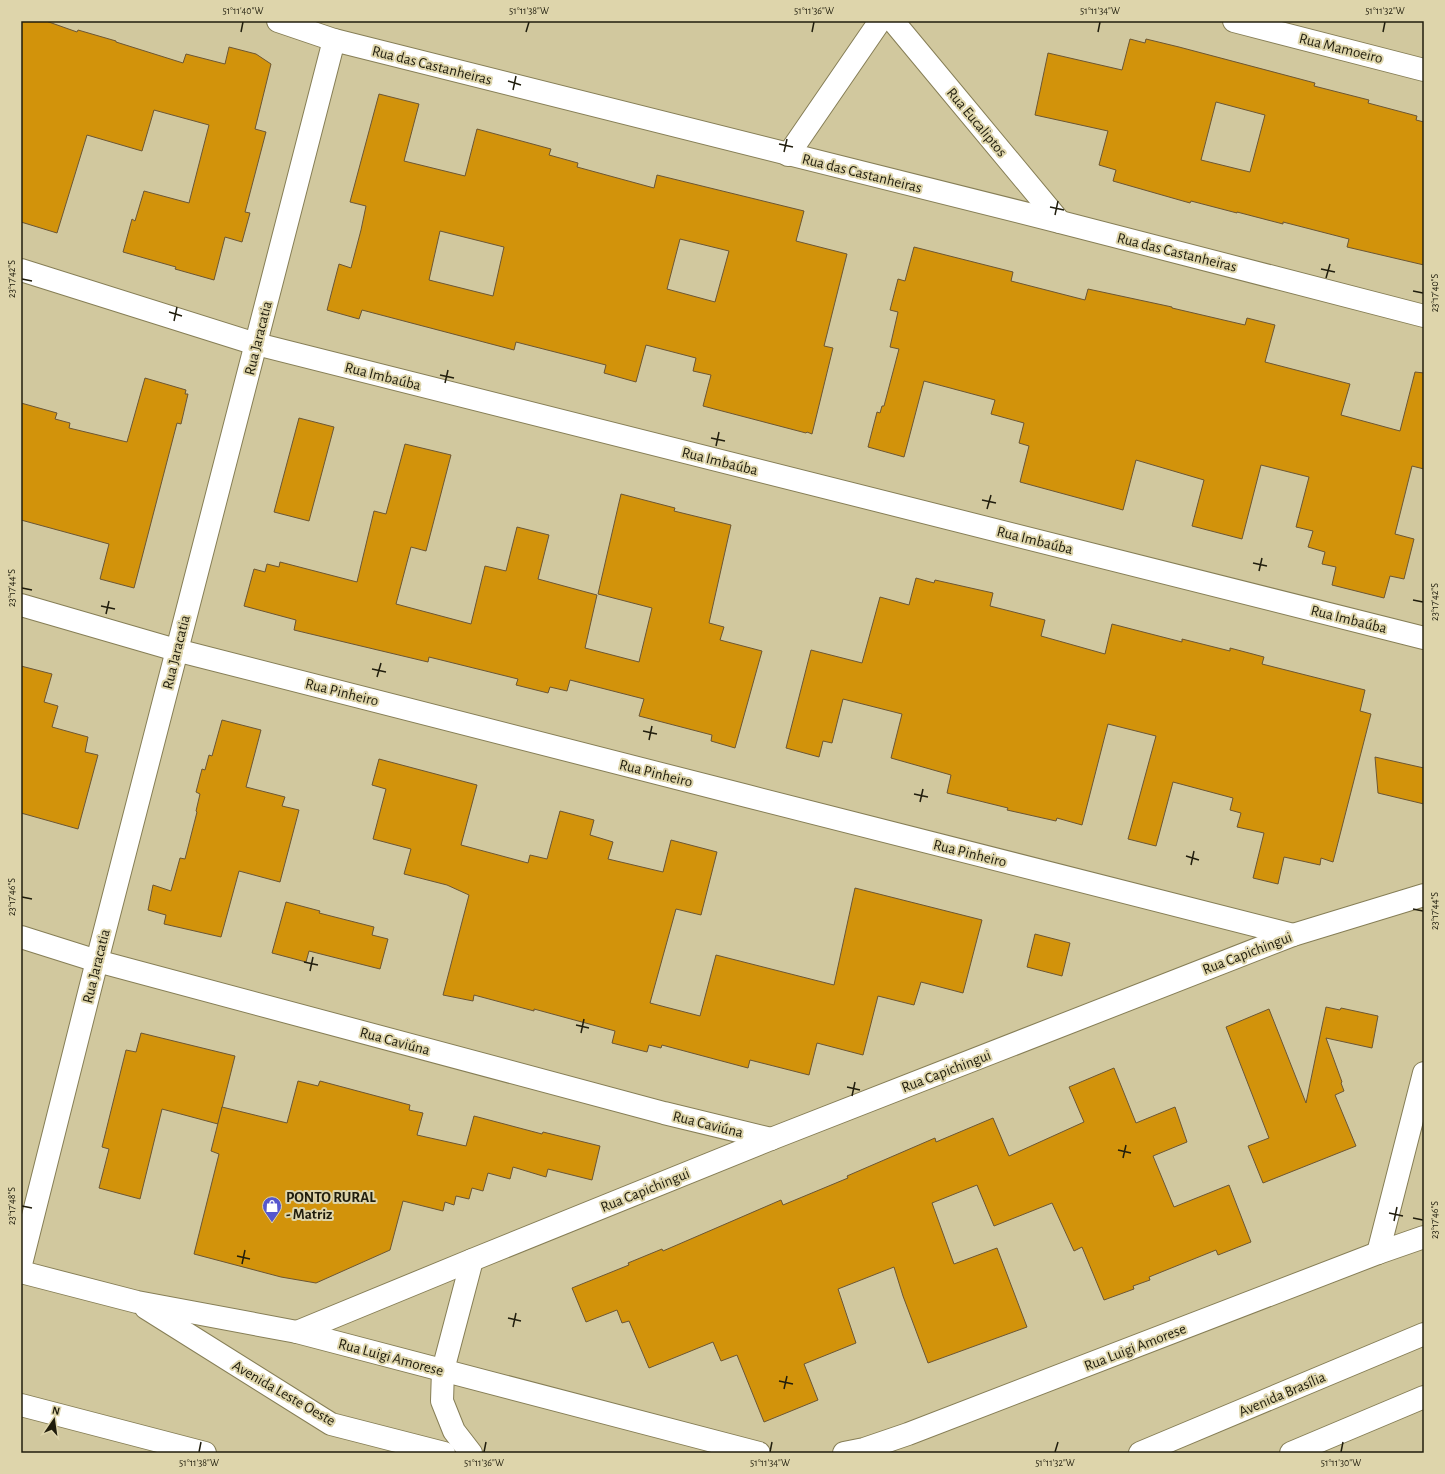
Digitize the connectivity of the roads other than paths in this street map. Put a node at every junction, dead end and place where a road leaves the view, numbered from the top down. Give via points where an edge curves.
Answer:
1 (278, 21) edge
2 (880, 21) edge
3 (893, 21) edge
4 (1234, 21) edge
5 (334, 40) junction
6 (1424, 70) edge
7 (788, 155) junction
8 (1060, 222) junction
9 (21, 270) edge
10 (1424, 316) edge
11 (256, 344) junction
12 (21, 605) edge
13 (1424, 638) edge
14 (176, 650) junction
15 (1424, 895) edge
16 (1292, 935) junction
17 (21, 937) edge
18 (97, 961) junction
19 (1424, 1073) edge
20 (771, 1139) junction
21 (1424, 1237) edge
22 (1378, 1253) junction
23 (472, 1260) junction
24 (21, 1264) edge
25 (21, 1272) edge
26 (137, 1302) junction
27 (297, 1332) junction
28 (1424, 1334) edge
29 (442, 1370) junction
30 (1424, 1397) edge
31 (21, 1405) edge
32 (205, 1453) edge
33 (444, 1453) edge
34 (471, 1453) edge
35 (759, 1453) edge
36 (844, 1453) edge
37 (1140, 1453) edge
38 (1291, 1453) edge

1 - 5 main road, Rua das Castanheiras
2 - 7 main road
3 - 8 main road, Rua Eucaliptos
4 - 6 main road, Rua Mamoeiro
5 - 7 main road, Rua das Castanheiras
5 - 11 main road, Rua Jaracatia
7 - 8 main road, Rua das Castanheiras
8 - 10 main road, Rua das Castanheiras
9 - 11 main road, Rua Imbaúba
11 - 13 main road, Rua Imbaúba
11 - 14 main road, Rua Jaracatia
12 - 14 main road, Rua Pinheiro
14 - 16 main road, Rua Pinheiro
14 - 18 main road, Rua Jaracatia
15 - 16 main road, Rua Capichingui
16 - 20 main road, Rua Capichingui
17 - 18 main road, Rua Caviúna
18 - 20 main road, Rua Caviúna via 656,1111
18 - 24 main road, Rua Jaracatia
19 - 22 main road
20 - 23 main road, Rua Capichingui
21 - 22 main road, Rua Luigi Amorese
22 - 36 main road, Rua Luigi Amorese via 908,1434
23 - 27 main road, Rua Capichingui
23 - 29 main road
25 - 26 main road, Rua Luigi Amorese
26 - 27 main road, Rua Luigi Amorese
26 - 33 main road, Avenida Leste Oeste via 332,1424
27 - 29 main road, Rua Luigi Amorese
28 - 37 main road, Avenida Brasília
29 - 34 main road via 442,1401 454,1431
29 - 35 main road, Rua Luigi Amorese
30 - 38 main road
31 - 32 main road

